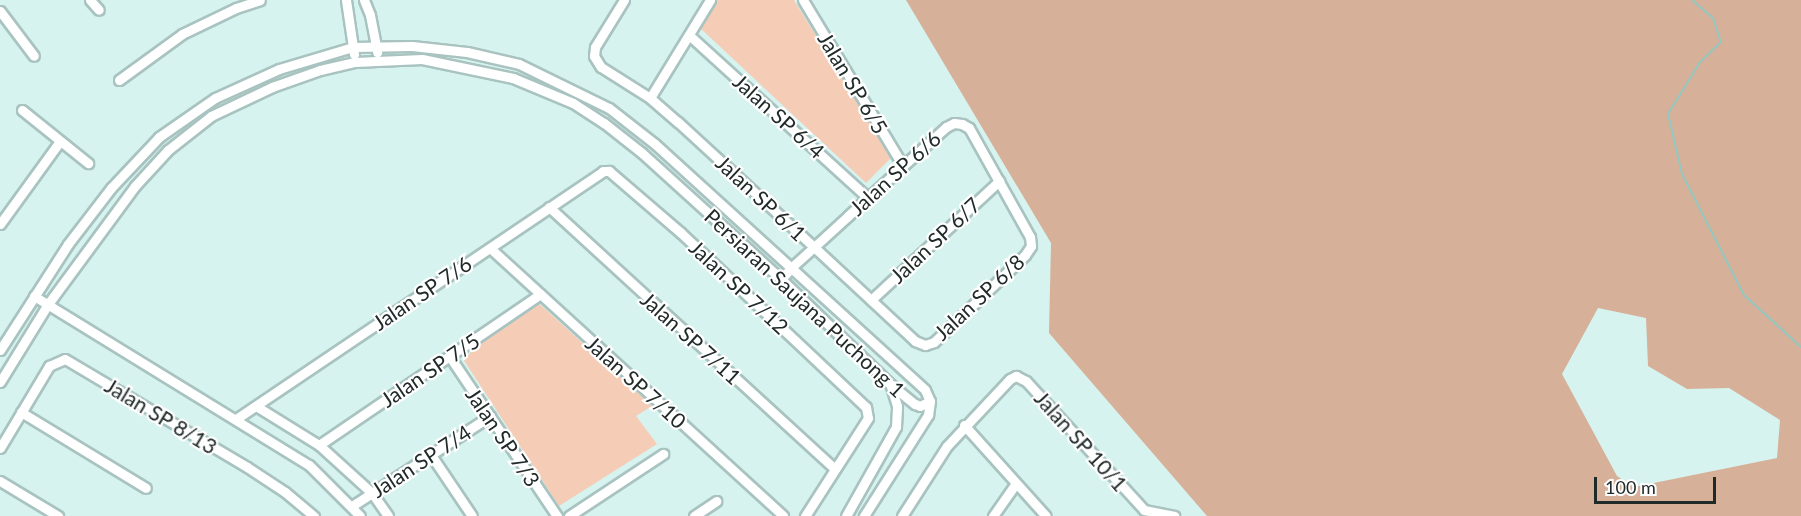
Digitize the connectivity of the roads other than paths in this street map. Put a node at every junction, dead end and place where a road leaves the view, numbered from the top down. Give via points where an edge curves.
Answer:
1 (90, 0) edge
2 (260, 0) edge
3 (346, 0) edge
4 (364, 0) edge
5 (624, 0) edge
6 (711, 0) edge
7 (803, 0) edge
8 (99, 10) dead end
9 (0, 11) edge
10 (689, 34) junction
11 (377, 45) junction
12 (353, 47) junction
13 (34, 56) dead end
14 (378, 60) junction
15 (356, 62) junction
16 (119, 81) dead end
17 (650, 98) junction
18 (22, 110) dead end
19 (60, 141) junction
20 (88, 163) dead end
21 (903, 166) junction
22 (609, 171) joint
23 (999, 181) junction
24 (868, 198) junction
25 (549, 207) junction
26 (0, 224) edge
27 (1031, 246) joint
28 (814, 247) junction
29 (490, 248) junction
30 (791, 268) junction
31 (781, 279) junction
32 (540, 294) junction
33 (34, 296) junction
34 (871, 300) junction
35 (48, 304) junction
36 (925, 345) joint
37 (0, 350) edge
38 (450, 357) junction
39 (0, 382) edge
40 (890, 384) junction
41 (930, 401) junction
42 (256, 406) junction
43 (21, 412) junction
44 (490, 416) junction
45 (236, 419) junction
46 (964, 425) junction
47 (319, 445) junction
48 (0, 448) edge
49 (663, 454) dead end
50 (431, 455) junction
51 (834, 468) junction
52 (0, 481) edge
53 (1015, 484) junction
54 (146, 488) dead end
55 (372, 493) junction
56 (716, 501) dead end
57 (352, 506) junction
58 (1143, 513) edge
59 (58, 516) edge
60 (314, 516) edge
61 (360, 516) edge
62 (388, 516) edge
63 (472, 516) edge
64 (556, 516) edge
65 (569, 516) edge
66 (694, 516) edge
67 (783, 516) edge
68 (805, 516) edge
69 (846, 516) edge
70 (864, 516) edge
71 (902, 516) edge
72 (993, 516) edge
73 (1046, 516) edge
74 (1174, 516) edge

1 - 8 street
2 - 16 street via 182,34
3 - 12 street
4 - 11 street
5 - 17 street, Jalan SP 6/1 via 595,47 594,56 602,67
6 - 10 street
7 - 21 street, Jalan SP 6/5
9 - 13 street
10 - 17 street
10 - 24 street, Jalan SP 6/4
11 - 12 street, Persiaran Saujana Puchong 1
11 - 14 street
11 - 30 street, Persiaran Saujana Puchong 1 via 467,52 519,64 609,108 655,144
12 - 15 street
12 - 33 street, Persiaran Saujana Puchong 1 via 306,59 242,84 159,137 111,188
14 - 15 street, Persiaran Saujana Puchong 1
14 - 31 street, Persiaran Saujana Puchong 1 via 422,59 488,72 573,103 642,153
15 - 35 street, Persiaran Saujana Puchong 1 via 320,70 211,116 168,150 135,186
17 - 28 street, Jalan SP 6/1
18 - 19 street
19 - 20 street
19 - 26 street
21 - 23 street, Jalan SP 6/6 via 946,127 962,124 969,128
21 - 24 street, Jalan SP 6/6
22 - 25 street, Jalan SP 7/6 via 603,171
22 - 51 street, Jalan SP 7/12 via 680,232 866,407 868,418
23 - 27 street, Jalan SP 6/6 via 1030,237
23 - 34 street, Jalan SP 6/7
24 - 28 street, Jalan SP 6/6
25 - 29 street, Jalan SP 7/6
25 - 51 street, Jalan SP 7/11
27 - 36 street, Jalan SP 6/8 via 985,295 934,342
28 - 30 street, Jalan SP 6/6
28 - 34 street, Jalan SP 6/1
29 - 32 street, Jalan SP 7/10
29 - 42 street, Jalan SP 7/6
30 - 31 street, Jalan SP 6/6
30 - 41 street, Persiaran Saujana Puchong 1 via 925,390
31 - 40 street, Persiaran Saujana Puchong 1
32 - 38 street, Jalan SP 7/5
32 - 67 street, Jalan SP 7/10
33 - 35 street
33 - 37 street, Persiaran Saujana Puchong 1
34 - 36 street, Jalan SP 6/1
35 - 39 street, Persiaran Saujana Puchong 1
35 - 45 street
38 - 44 street, Jalan SP 7/3
38 - 47 street, Jalan SP 7/5
40 - 41 street, Persiaran Saujana Puchong 1 via 915,404
40 - 69 street via 897,406 896,427
41 - 70 street via 928,415
42 - 45 street, Jalan SP 7/6
42 - 47 street
43 - 48 street, Jalan SP 8/13
43 - 54 street
43 - 60 street, Jalan SP 8/13 via 49,366 59,360 70,361 256,473
44 - 50 street, Jalan SP 7/4
44 - 64 street, Jalan SP 7/3
45 - 57 street via 309,465
46 - 53 street
46 - 58 street, Jalan SP 10/1 via 1016,376 1026,381
46 - 71 street
47 - 55 street
49 - 65 street
50 - 55 street, Jalan SP 7/4
50 - 63 street
51 - 68 street
52 - 59 street
53 - 72 street
53 - 73 street
55 - 57 street, Jalan SP 7/4
55 - 62 street
56 - 66 street
57 - 61 street
58 - 74 street

